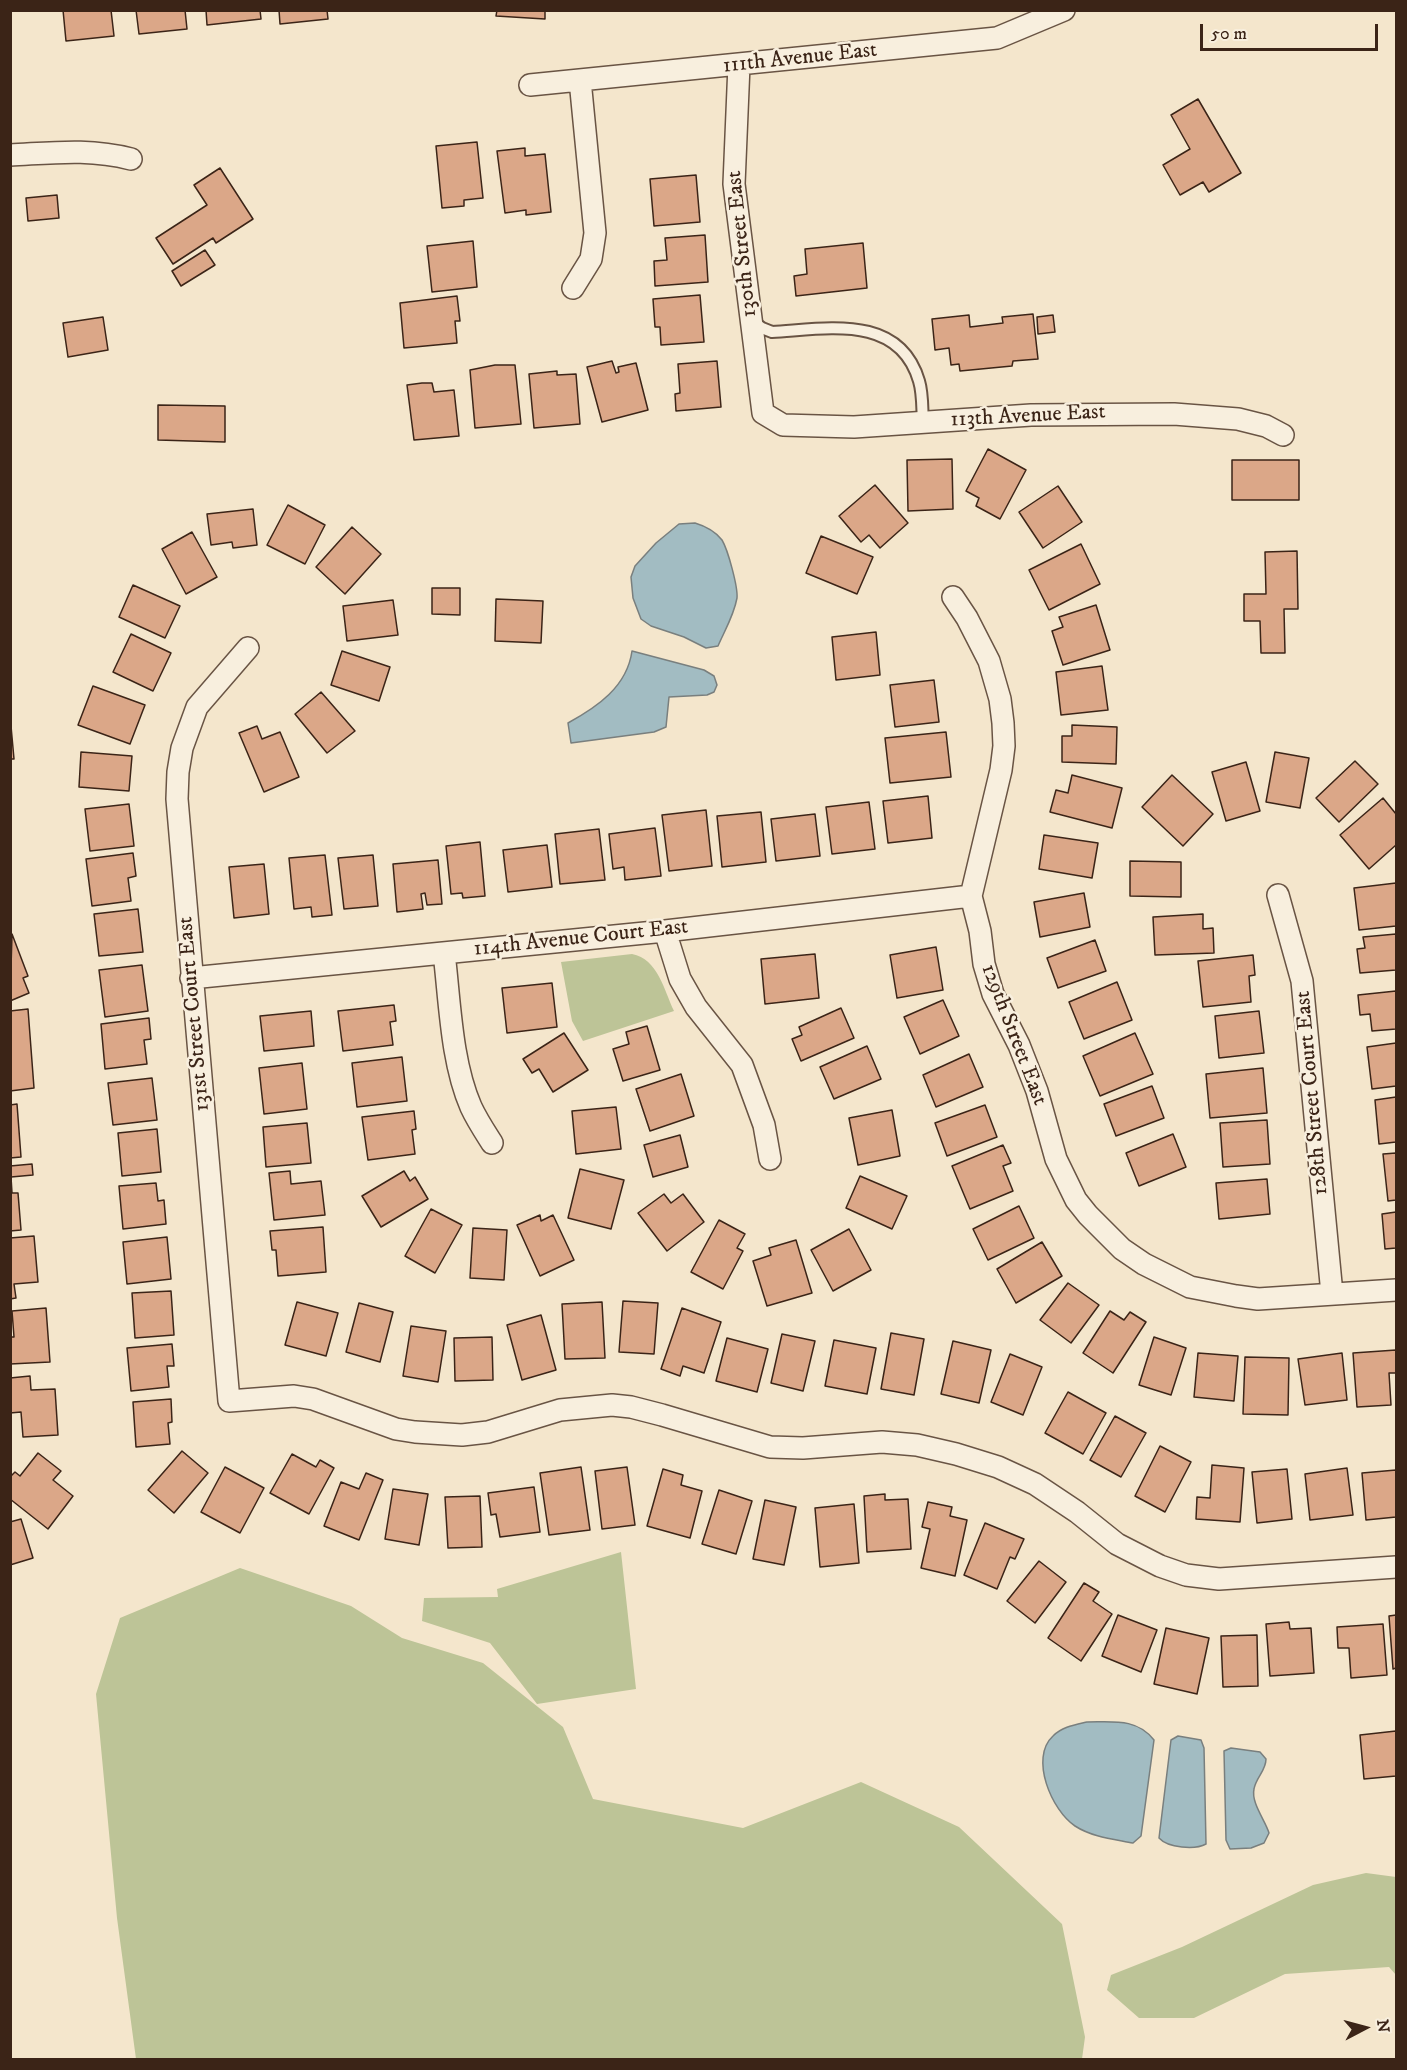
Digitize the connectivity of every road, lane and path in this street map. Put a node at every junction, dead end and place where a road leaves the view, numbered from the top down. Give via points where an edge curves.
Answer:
1 (1064, 10) edge
2 (739, 65) junction
3 (580, 80) junction
4 (530, 85) dead end
5 (10, 155) edge
6 (130, 159) dead end
7 (573, 288) dead end
8 (751, 320) junction
9 (771, 419) joint
10 (923, 423) junction
11 (1283, 435) dead end
12 (953, 597) dead end
13 (248, 648) dead end
14 (1278, 895) dead end
15 (971, 896) junction
16 (665, 931) junction
17 (444, 953) junction
18 (191, 978) junction
19 (492, 1143) dead end
20 (770, 1159) dead end
21 (1396, 1290) edge
22 (1332, 1294) junction
23 (1396, 1567) edge

1 - 2 street, 111th Avenue East via 997,38
2 - 3 street, 111th Avenue East
2 - 8 street, 130th Street East via 734,184
3 - 4 street, 111th Avenue East
3 - 7 street via 595,233 591,260
5 - 6 street via 79,151
8 - 9 street, 130th Street East via 763,412
8 - 10 lane via 772,332 850,327 889,340 913,365 920,384
9 - 10 street, 113th Avenue East via 783,425 854,427
10 - 11 street, 113th Avenue East via 1031,415 1174,414 1238,419
12 - 15 street, 129th Street East via 989,661 1003,723 1000,770
13 - 18 street, 131st Street Court East via 196,707 179,764 177,799
14 - 22 street, 128th Street Court East via 1302,981
15 - 16 street, 114th Avenue Court East
15 - 22 street, 129th Street East via 993,994 1037,1091 1056,1159 1088,1215 1122,1249 1190,1287 1258,1299
16 - 17 street, 114th Avenue Court East
16 - 20 street via 680,979 696,1007 742,1065 764,1125
17 - 18 street, 114th Avenue Court East
17 - 19 street via 461,1075 471,1107
18 - 23 street, 131st Street Court East via 229,1401 294,1396 396,1429 462,1435 488,1432 560,1410 612,1405 662,1415 770,1448 882,1442 917,1445 998,1467 1035,1484 1117,1544 1186,1575 1219,1579
21 - 22 street, 129th Street East

